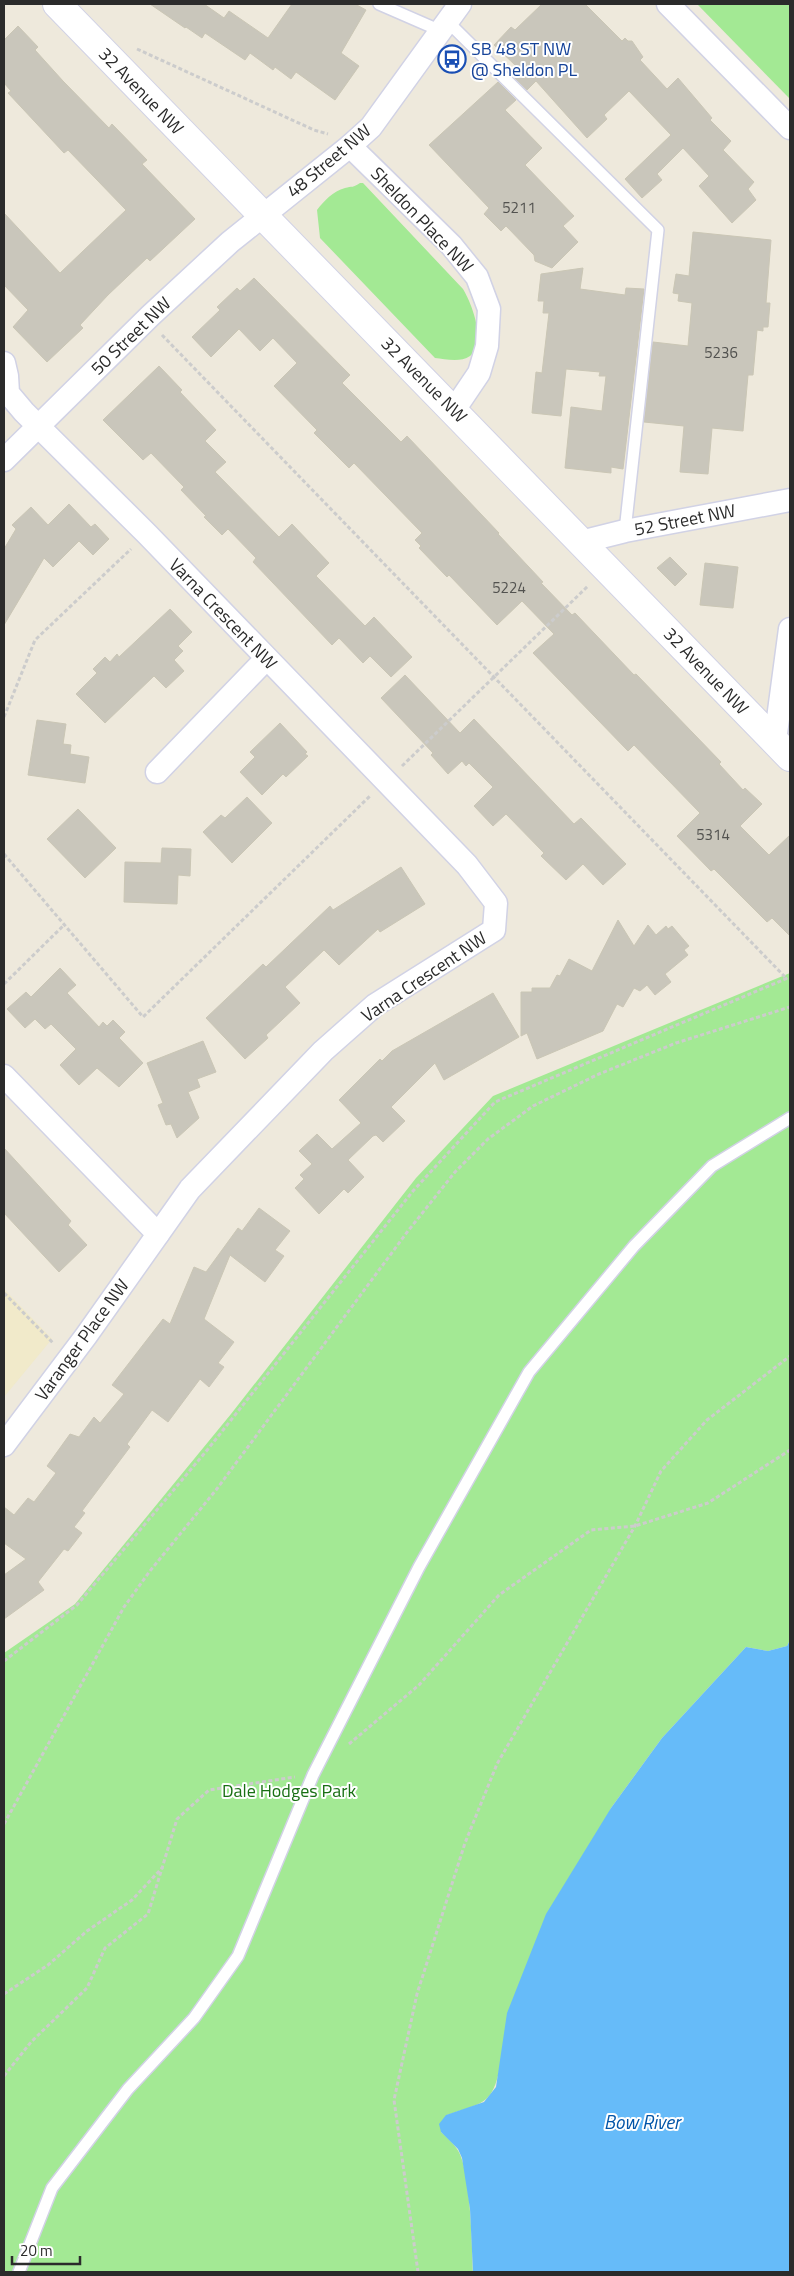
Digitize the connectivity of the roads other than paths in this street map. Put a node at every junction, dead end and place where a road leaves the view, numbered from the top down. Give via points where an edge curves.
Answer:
1 (379, 4) edge
2 (668, 4) edge
3 (68, 7) edge
4 (449, 19) edge
5 (790, 128) edge
6 (350, 146) junction
7 (262, 215) junction
8 (4, 363) edge
9 (6, 395) edge
10 (454, 410) junction
11 (39, 425) junction
12 (4, 460) edge
13 (790, 500) edge
14 (625, 531) junction
15 (581, 542) junction
16 (790, 629) edge
17 (266, 659) junction
18 (782, 749) edge
19 (157, 772) dead end
20 (4, 1076) edge
21 (790, 1118) edge
22 (158, 1234) junction
23 (4, 1445) edge
24 (19, 2272) edge

1 - 4 lane
2 - 5 street
3 - 7 street, 32 Avenue NW
4 - 6 street, 48 Street NW via 379,118
4 - 14 lane via 658,230
6 - 7 street, 48 Street NW
6 - 10 street, Sheldon Place NW via 451,245 477,277 489,309 487,346 478,373
7 - 10 street, 32 Avenue NW
7 - 11 street, 50 Street NW via 150,316
8 - 9 street via 8,376
9 - 11 street, Varna Crescent NW
10 - 15 street, 32 Avenue NW
11 - 12 street, 50 Street NW
11 - 17 street, Varna Crescent NW
13 - 14 street, 52 Street NW
14 - 15 street, 52 Street NW
15 - 18 street, 32 Avenue NW
16 - 18 street
17 - 19 street
17 - 22 street, Varna Crescent NW via 467,866 496,903 494,930 375,1005 323,1051 190,1189
20 - 22 street
21 - 24 lane via 712,1166 634,1246 529,1372 419,1567 313,1775 238,1956 194,2018 128,2089 52,2188
22 - 23 street, Varanger Place NW

